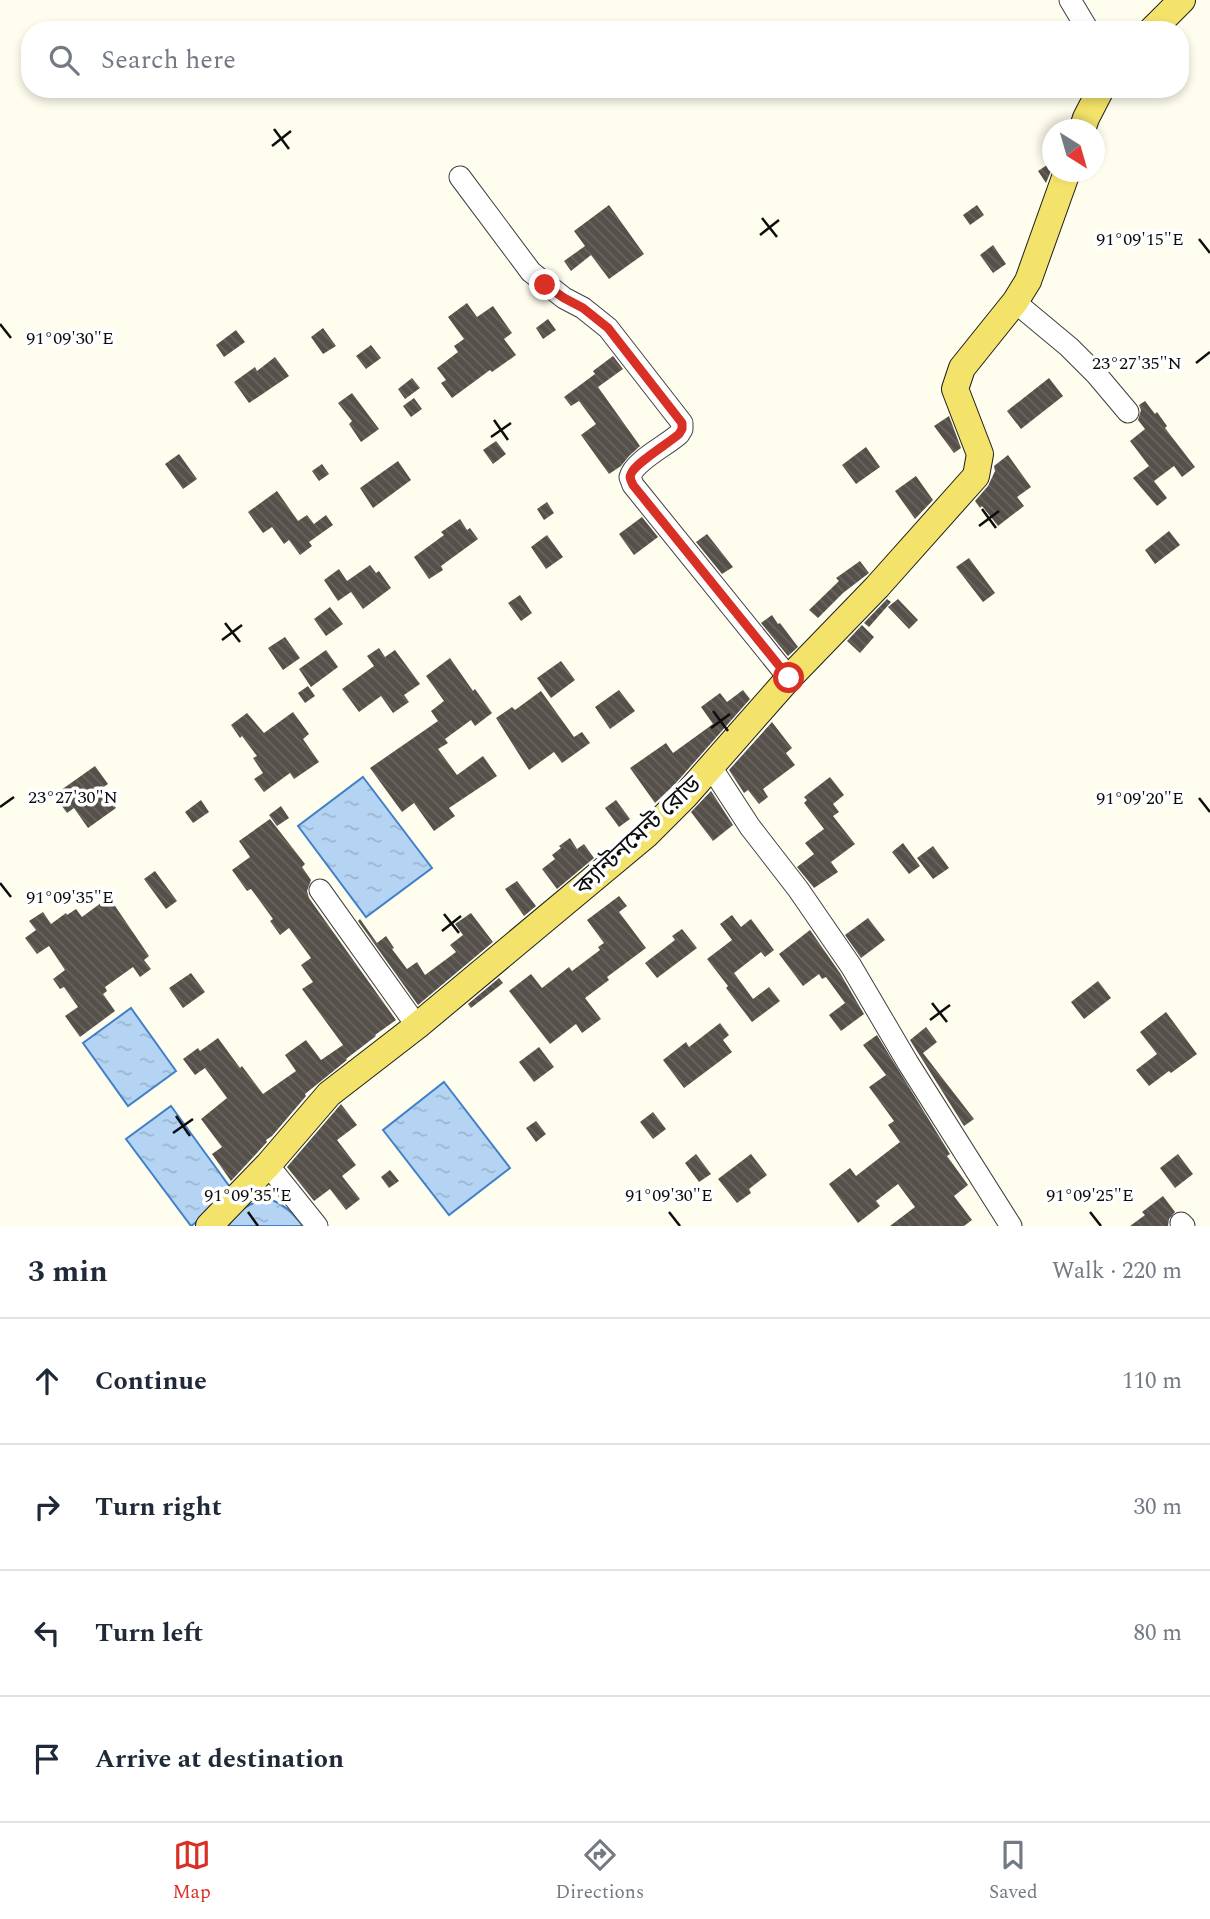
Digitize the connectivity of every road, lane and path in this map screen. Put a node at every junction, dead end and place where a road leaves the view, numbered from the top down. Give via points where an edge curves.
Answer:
1 (1070, 0) edge
2 (1182, 0) edge
3 (1083, 21) edge
4 (1161, 21) edge
5 (1096, 98) edge
6 (1086, 119) edge
7 (460, 177) dead end
8 (1063, 182) edge
9 (1015, 302) junction
10 (1128, 412) dead end
11 (789, 678) junction
12 (711, 767) junction
13 (320, 890) dead end
14 (417, 1026) junction
15 (268, 1164) junction
16 (209, 1226) edge
17 (317, 1226) edge
18 (1012, 1226) edge

1 - 3 street
2 - 4 main road
5 - 6 main road
7 - 11 street via 531,272 608,328 682,423 679,434 631,472 633,485
8 - 9 main road, ক্যান্টনমেন্ট রোড via 1028,281
9 - 10 street via 1069,347
9 - 11 main road, ক্যান্টনমেন্ট রোড via 962,368 955,390 980,454 976,476
11 - 12 main road, ক্যান্টনমেন্ট রোড
12 - 14 main road, ক্যান্টনমেন্ট রোড via 646,835
12 - 18 street via 851,966
13 - 14 street
14 - 15 main road, ক্যান্টনমেন্ট রোড via 329,1094
15 - 16 main road, ক্যান্টনমেন্ট রোড
15 - 17 street

